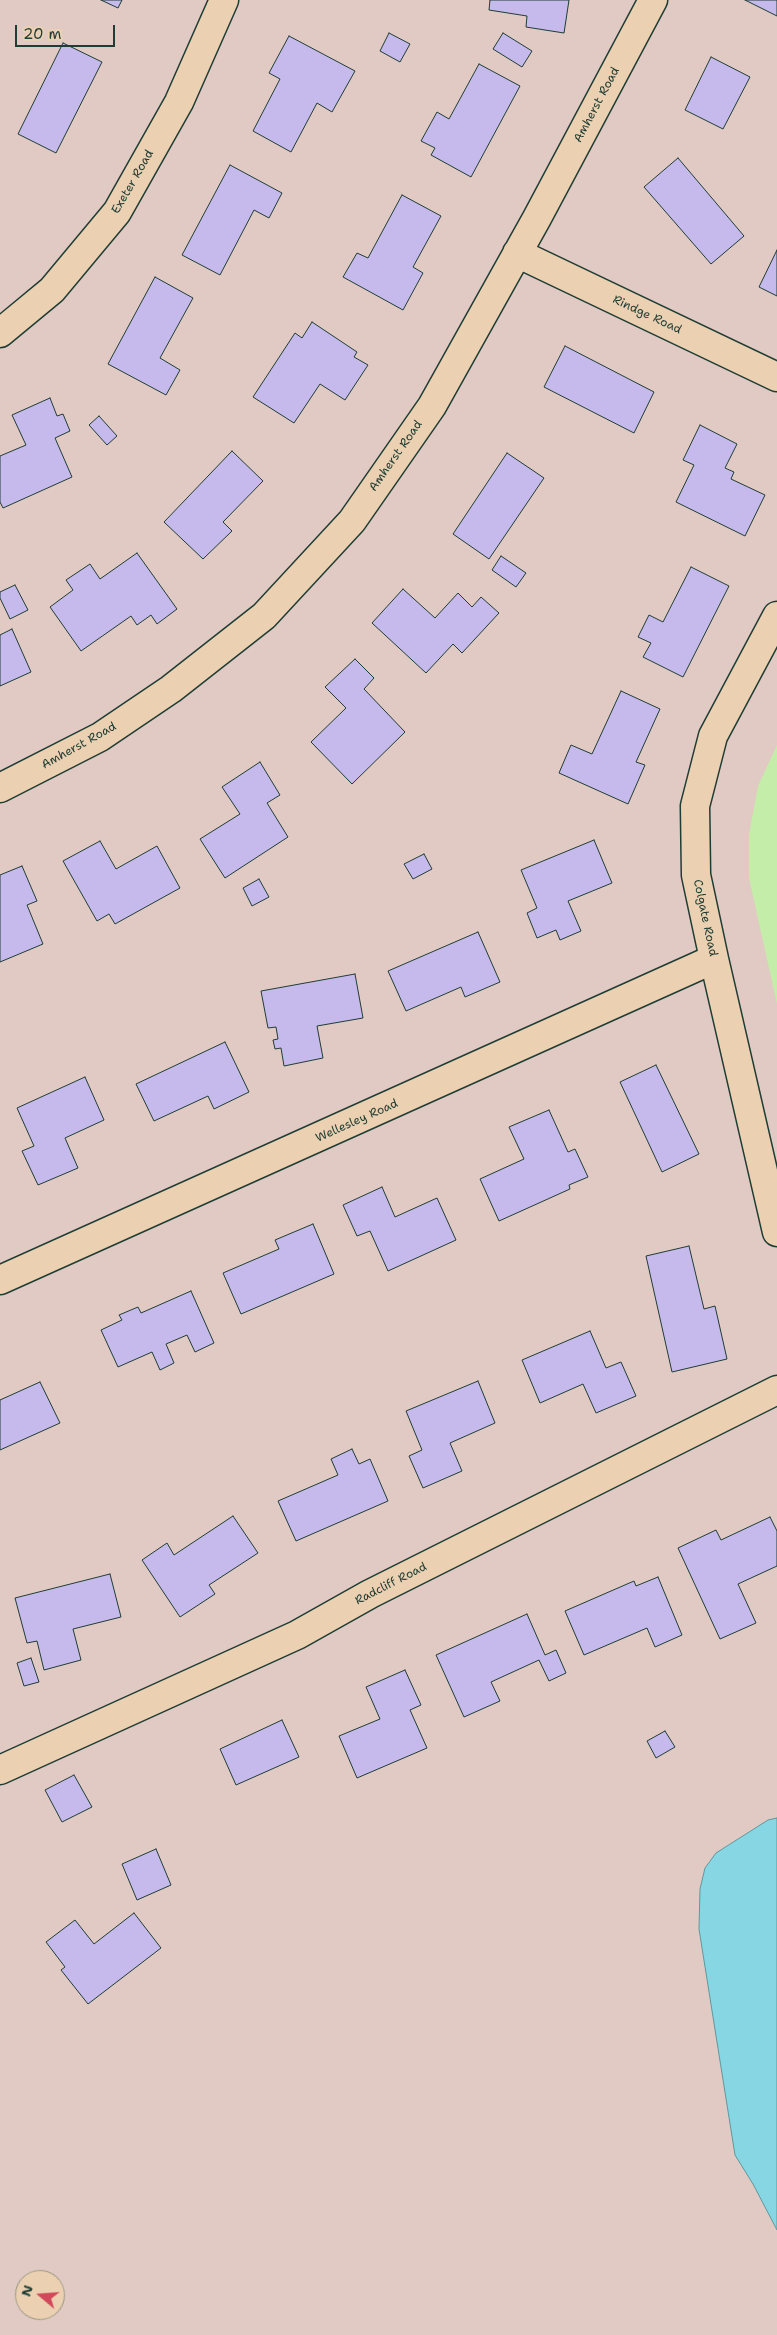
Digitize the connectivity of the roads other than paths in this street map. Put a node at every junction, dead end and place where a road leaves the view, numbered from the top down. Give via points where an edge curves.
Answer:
1 (224, 0) edge
2 (653, 0) edge
3 (517, 253) junction
4 (0, 333) edge
5 (777, 377) edge
6 (777, 616) edge
7 (0, 788) edge
8 (714, 959) junction
9 (777, 1232) edge
10 (0, 1280) edge
11 (777, 1390) edge
12 (0, 1770) edge

1 - 4 street, Exeter Road via 179,102 117,212 52,290
2 - 3 street, Amherst Road
3 - 5 street, Rindge Road
3 - 7 street, Amherst Road via 432,406 352,521 264,616 171,690 100,737
6 - 8 street, Colgate Road via 713,736 695,806 696,875
8 - 9 street, Colgate Road
8 - 10 street, Wellesley Road
11 - 12 street, Radcliff Road via 379,1590 297,1635

